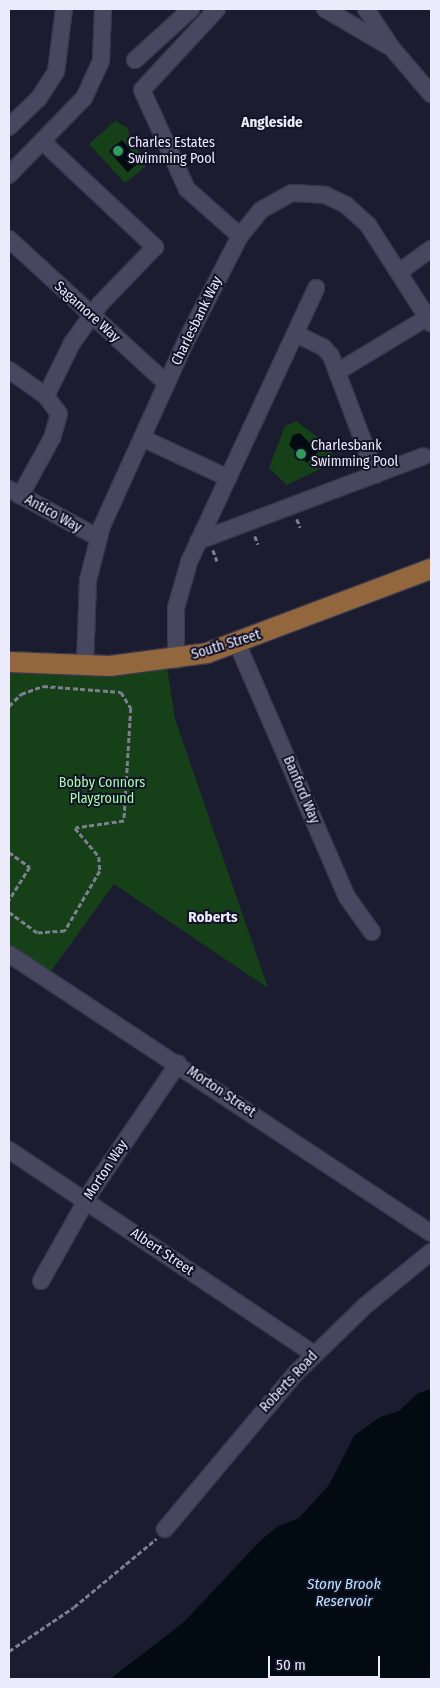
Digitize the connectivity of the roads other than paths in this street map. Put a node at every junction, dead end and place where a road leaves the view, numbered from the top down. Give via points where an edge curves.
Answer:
1 (64, 9) edge
2 (103, 9) edge
3 (191, 9) edge
4 (217, 9) edge
5 (325, 9) edge
6 (366, 9) edge
7 (391, 47) junction
8 (135, 60) dead end
9 (428, 91) edge
10 (431, 106) edge
11 (9, 127) edge
12 (43, 142) junction
13 (9, 175) edge
14 (240, 236) junction
15 (9, 239) edge
16 (431, 249) edge
17 (399, 272) junction
18 (316, 288) dead end
19 (92, 317) junction
20 (430, 320) edge
21 (296, 334) junction
22 (9, 370) edge
23 (337, 372) junction
24 (167, 384) junction
25 (46, 396) junction
26 (142, 438) junction
27 (424, 456) dead end
28 (376, 475) junction
29 (228, 478) junction
30 (13, 495) edge
31 (97, 538) junction
32 (198, 541) junction
33 (431, 569) edge
34 (238, 643) junction
35 (176, 660) junction
36 (9, 662) edge
37 (85, 666) junction
38 (372, 932) dead end
39 (9, 954) edge
40 (178, 1064) junction
41 (9, 1150) edge
42 (86, 1201) junction
43 (431, 1233) edge
44 (431, 1252) edge
45 (41, 1281) dead end
46 (314, 1354) junction
47 (165, 1529) road end

1 - 11 street via 63,44 56,72 39,98
2 - 12 street via 102,56 93,82 73,114
3 - 8 street
4 - 14 street via 142,90 188,189
5 - 7 street
6 - 7 street
7 - 9 street
9 - 10 street
12 - 13 street
12 - 19 street via 155,247
14 - 17 street, Charlesbank Way via 278,197 301,192 325,196 358,214
14 - 24 street, Charlesbank Way
15 - 19 street, Sagamore Way
16 - 17 street
17 - 20 street, Charlesbank Way
18 - 21 street
19 - 24 street, Sagamore Way
19 - 25 street via 72,343
20 - 23 street
21 - 23 street via 328,350
21 - 29 street
22 - 25 street
23 - 28 street
24 - 26 street, Charlesbank Way
25 - 30 street via 59,414 58,425
26 - 29 street
26 - 31 street, Charlesbank Way
27 - 28 street
28 - 32 street
29 - 32 street
30 - 31 street, Antico Way
31 - 37 street, Charlesbank Way via 87,592
32 - 35 street via 178,598
33 - 34 main road, South Street
34 - 35 main road, South Street
34 - 38 street, Banford Way via 347,897
35 - 37 main road, South Street
36 - 37 main road, South Street
39 - 40 street, Morton Street
40 - 42 street, Morton Way
40 - 43 street, Morton Street
41 - 42 street, Albert Street
42 - 45 street, Morton Way
42 - 46 street, Albert Street
44 - 46 street, Roberts Road
46 - 47 street, Roberts Road

